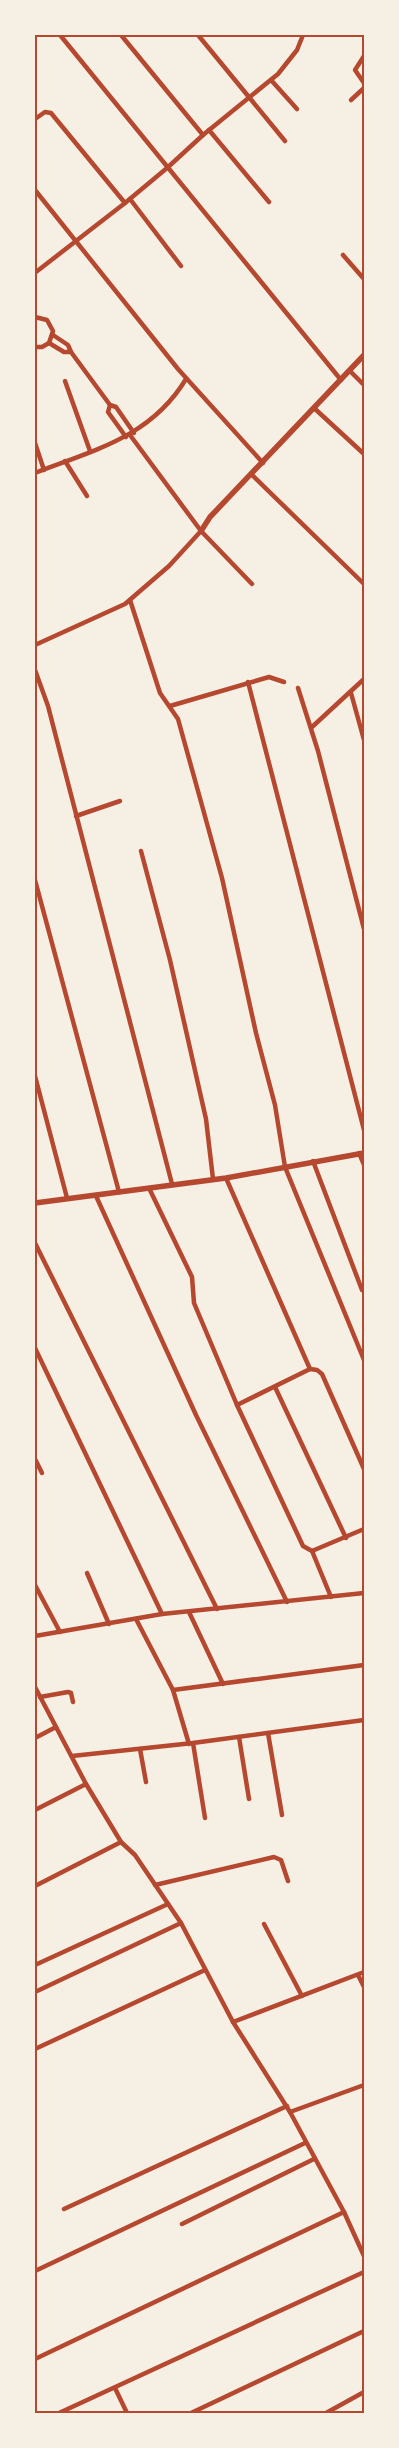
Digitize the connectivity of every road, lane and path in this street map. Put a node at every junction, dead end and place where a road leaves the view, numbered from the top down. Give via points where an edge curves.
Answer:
1 (60, 35) edge
2 (121, 35) edge
3 (198, 35) edge
4 (303, 35) edge
5 (364, 56) edge
6 (270, 80) junction
7 (364, 83) edge
8 (364, 88) edge
9 (248, 96) junction
10 (351, 100) dead end
11 (297, 109) dead end
12 (35, 119) edge
13 (209, 130) junction
14 (203, 135) junction
15 (285, 141) dead end
16 (167, 168) junction
17 (35, 190) edge
18 (130, 199) junction
19 (269, 202) dead end
20 (125, 203) junction
21 (75, 241) junction
22 (343, 255) dead end
23 (180, 266) dead end
24 (36, 272) edge
25 (364, 278) edge
26 (35, 317) edge
27 (53, 335) junction
28 (49, 343) junction
29 (35, 347) edge
30 (71, 352) junction
31 (364, 355) edge
32 (350, 372) junction
33 (186, 379) junction
34 (341, 380) junction
35 (65, 381) dead end
36 (364, 385) edge
37 (110, 406) junction
38 (314, 408) junction
39 (130, 435) junction
40 (35, 443) edge
41 (90, 451) junction
42 (364, 454) edge
43 (65, 461) junction
44 (263, 463) junction
45 (44, 470) junction
46 (35, 473) edge
47 (252, 475) junction
48 (87, 496) dead end
49 (201, 531) junction
50 (252, 584) dead end
51 (364, 584) edge
52 (130, 600) junction
53 (35, 645) edge
54 (35, 670) edge
55 (364, 679) edge
56 (248, 682) junction
57 (284, 682) dead end
58 (298, 688) dead end
59 (351, 693) junction
60 (170, 706) junction
61 (312, 728) junction
62 (364, 740) edge
63 (120, 801) dead end
64 (76, 816) junction
65 (141, 851) dead end
66 (35, 880) edge
67 (364, 929) edge
68 (35, 1076) edge
69 (364, 1130) edge
70 (362, 1153) edge
71 (313, 1161) junction
72 (364, 1165) edge
73 (285, 1168) junction
74 (226, 1178) junction
75 (213, 1179) junction
76 (172, 1184) junction
77 (149, 1188) junction
78 (119, 1192) junction
79 (96, 1196) junction
80 (67, 1198) junction
81 (35, 1203) edge
82 (35, 1243) edge
83 (362, 1290) dead end
84 (35, 1348) edge
85 (364, 1360) edge
86 (310, 1369) junction
87 (275, 1387) junction
88 (237, 1405) junction
89 (35, 1459) edge
90 (364, 1469) edge
91 (42, 1473) dead end
92 (364, 1529) edge
93 (346, 1538) junction
94 (312, 1551) junction
95 (87, 1573) dead end
96 (35, 1585) edge
97 (364, 1593) edge
98 (331, 1597) junction
99 (287, 1602) junction
100 (217, 1609) junction
101 (189, 1612) junction
102 (162, 1614) junction
103 (136, 1619) junction
104 (109, 1624) junction
105 (60, 1632) junction
106 (35, 1636) edge
107 (364, 1665) edge
108 (223, 1684) junction
109 (35, 1687) edge
110 (173, 1690) junction
111 (40, 1697) junction
112 (73, 1702) dead end
113 (364, 1720) edge
114 (56, 1727) junction
115 (268, 1733) junction
116 (240, 1737) junction
117 (35, 1738) edge
118 (191, 1743) junction
119 (140, 1749) junction
120 (72, 1756) junction
121 (146, 1782) dead end
122 (86, 1784) junction
123 (249, 1799) dead end
124 (35, 1810) edge
125 (282, 1815) dead end
126 (205, 1818) dead end
127 (121, 1842) junction
128 (288, 1881) dead end
129 (155, 1885) junction
130 (35, 1886) edge
131 (168, 1904) junction
132 (181, 1923) junction
133 (264, 1924) dead end
134 (35, 1965) edge
135 (205, 1970) junction
136 (364, 1972) edge
137 (358, 1975) junction
138 (364, 1987) edge
139 (35, 1992) edge
140 (302, 1996) junction
141 (233, 2022) junction
142 (35, 2049) edge
143 (364, 2085) edge
144 (287, 2106) junction
145 (290, 2112) junction
146 (305, 2143) junction
147 (314, 2159) junction
148 (64, 2209) dead end
149 (344, 2212) junction
150 (182, 2224) dead end
151 (364, 2256) edge
152 (35, 2271) edge
153 (364, 2272) edge
154 (364, 2331) edge
155 (35, 2359) edge
156 (115, 2388) junction
157 (364, 2392) edge
158 (59, 2413) edge
159 (127, 2413) edge
160 (191, 2413) edge
161 (326, 2413) edge

1 - 16 street
2 - 14 street
3 - 9 street
4 - 6 street via 294,55
5 - 7 street via 355,70
6 - 9 street
6 - 11 street
8 - 10 street
9 - 13 street
9 - 15 street
12 - 20 street via 45,112 51,113
13 - 14 street
13 - 19 street
14 - 16 street
16 - 18 street
16 - 34 street
17 - 21 street
18 - 20 street
18 - 23 street
20 - 21 street
21 - 24 street
21 - 33 street
22 - 25 street
26 - 27 street via 47,320
27 - 28 street
27 - 30 street via 68,345
28 - 29 street
28 - 30 street via 64,352
30 - 37 street
31 - 32 street
32 - 34 street
32 - 36 street
33 - 39 street via 150,422
33 - 44 street
34 - 38 street
35 - 41 street
37 - 39 street via 116,407
37 - 39 street via 108,412
38 - 42 street
38 - 44 street
39 - 41 street
39 - 49 street
40 - 45 street
41 - 43 street
43 - 45 street
43 - 48 street
44 - 47 street
45 - 46 street
47 - 49 street via 210,517
47 - 51 street
49 - 50 street
49 - 52 street via 151,584
52 - 53 street via 82,626
52 - 60 street via 160,692
54 - 64 street via 48,706
55 - 59 street
56 - 57 street via 269,677
56 - 60 street
56 - 69 street
58 - 61 street
59 - 61 street
59 - 62 street
60 - 73 street via 178,719 222,878 275,1105
61 - 67 street
63 - 64 street
64 - 76 street
65 - 75 street via 206,1119
66 - 78 street
68 - 80 street
70 - 71 street
70 - 72 street
71 - 73 street
71 - 83 street
73 - 74 street
73 - 85 street
74 - 75 street
74 - 86 street
75 - 76 street
76 - 77 street
77 - 78 street
77 - 88 street via 192,1277 194,1303
78 - 79 street
79 - 80 street
79 - 99 street via 196,1415
80 - 81 street
82 - 100 street
84 - 102 street
86 - 87 street
86 - 90 street via 322,1374
87 - 88 street
87 - 93 street
88 - 94 street via 303,1546
89 - 91 street
92 - 93 street
93 - 94 street
94 - 98 street
95 - 104 street
96 - 105 street
97 - 98 street
98 - 99 street
99 - 100 street
100 - 101 street
101 - 102 street
101 - 108 street
102 - 103 street
103 - 104 street
103 - 110 street
104 - 105 street
105 - 106 street
107 - 108 street
108 - 110 street
109 - 111 street
110 - 118 street
111 - 112 street via 68,1692
111 - 114 street
113 - 115 street
114 - 117 street
114 - 120 street
115 - 116 street
115 - 125 street
116 - 118 street
116 - 123 street
118 - 119 street
118 - 126 street
119 - 120 street
119 - 121 street
120 - 122 street
122 - 124 street
122 - 127 street
127 - 129 street via 135,1855
127 - 130 street
128 - 129 street via 281,1860 274,1857
129 - 131 street
131 - 132 street
131 - 134 street
132 - 135 street
132 - 139 street
133 - 140 street
135 - 141 street
135 - 142 street
136 - 137 street
137 - 138 street
137 - 140 street
140 - 141 street
141 - 144 street
143 - 145 street
144 - 145 street
144 - 148 street
145 - 146 street
146 - 147 street
146 - 152 street
147 - 149 street
147 - 150 street
149 - 151 street
149 - 155 street
153 - 156 street
154 - 160 street
156 - 158 street
156 - 159 street
157 - 161 street

